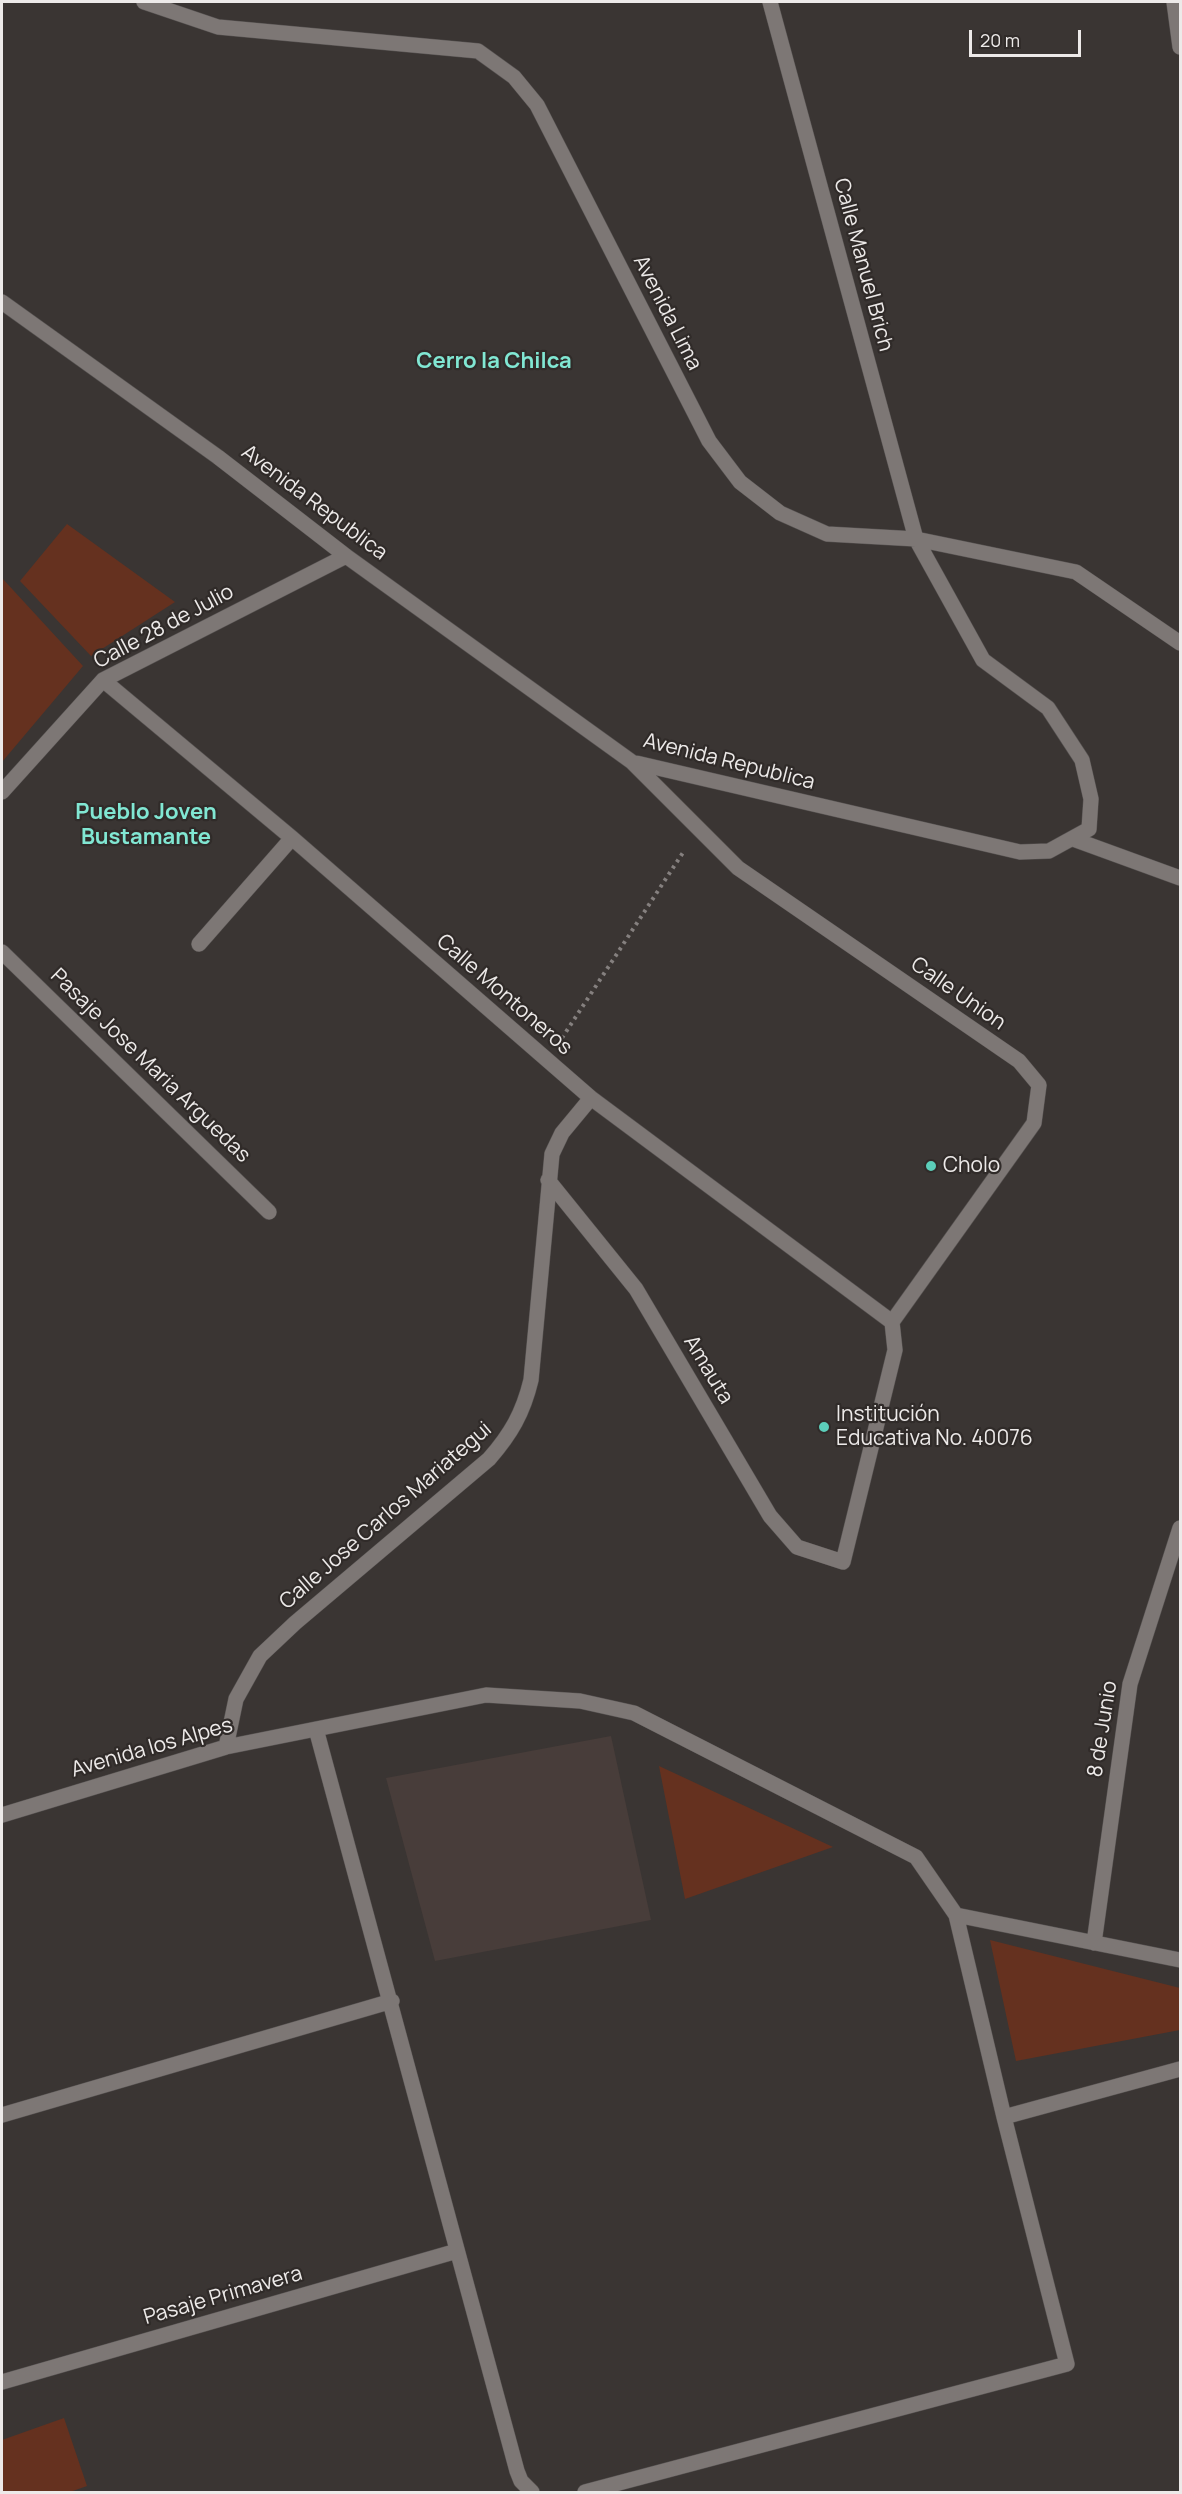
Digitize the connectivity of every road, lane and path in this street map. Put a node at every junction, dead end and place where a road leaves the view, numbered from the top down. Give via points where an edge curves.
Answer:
1 (144, 2) edge
2 (770, 2) edge
3 (1174, 2) edge
4 (1180, 47) edge
5 (2, 302) edge
6 (916, 539) junction
7 (346, 556) junction
8 (1180, 643) edge
9 (104, 680) junction
10 (632, 762) junction
11 (2, 792) edge
12 (699, 828) junction
13 (292, 838) junction
14 (1073, 839) junction
15 (1180, 878) edge
16 (199, 944) dead end
17 (2, 952) edge
18 (547, 1061) junction
19 (591, 1098) junction
20 (548, 1180) junction
21 (269, 1212) dead end
22 (892, 1322) junction
23 (1180, 1528) edge
24 (316, 1729) junction
25 (226, 1747) junction
26 (2, 1815) edge
27 (956, 1915) junction
28 (1094, 1943) junction
29 (1180, 1960) edge
30 (392, 2001) junction
31 (1180, 2069) edge
32 (2, 2115) edge
33 (1004, 2117) junction
34 (457, 2251) junction
35 (2, 2382) edge
36 (532, 2493) edge
37 (585, 2493) edge

1 - 6 street, Avenida Lima via 218,27 478,51 514,77 537,105 709,441 740,482 780,513 827,534
2 - 6 street, Calle Manuel Brich
3 - 4 street
5 - 7 street, Avenida Republica via 218,457
6 - 8 street, Avenida Lima via 1076,572
6 - 14 street, Avenida Republica via 983,660 1048,708 1082,760 1091,799 1089,829
7 - 9 street, Calle 28 de Julio
7 - 10 street, Avenida Republica
9 - 11 street, Calle 28 de Julio
9 - 13 street, Calle Montoneros
10 - 12 street, Calle Union
10 - 14 street, Avenida Republica via 1020,852 1049,850
12 - 18 path
12 - 22 street, Calle Union via 738,868 1018,1061 1039,1085 1034,1123
13 - 16 street
13 - 18 street, Calle Montoneros
14 - 15 street
17 - 21 street, Pasaje Jose Maria Arguedas
18 - 19 street, Calle Montoneros
19 - 20 street, Calle Jose Carlos Mariategui via 562,1133 552,1154
19 - 22 street, Calle Montoneros
20 - 22 street, Amauta via 636,1289 770,1516 797,1547 843,1562 895,1350
20 - 25 street, Calle Jose Carlos Mariategui via 531,1380 524,1410 509,1437 489,1459 260,1656 236,1699
23 - 28 street, 8 de Junio via 1130,1684
24 - 25 street, Avenida los Alpes
24 - 27 street, Avenida los Alpes via 486,1695 580,1701 634,1713 916,1857
24 - 30 street
25 - 26 street, Avenida los Alpes
27 - 28 street
27 - 33 street
28 - 29 street
30 - 32 street
30 - 34 street
31 - 33 street
33 - 37 street via 1067,2364
34 - 35 street, Pasaje Primavera
34 - 36 street via 517,2471

